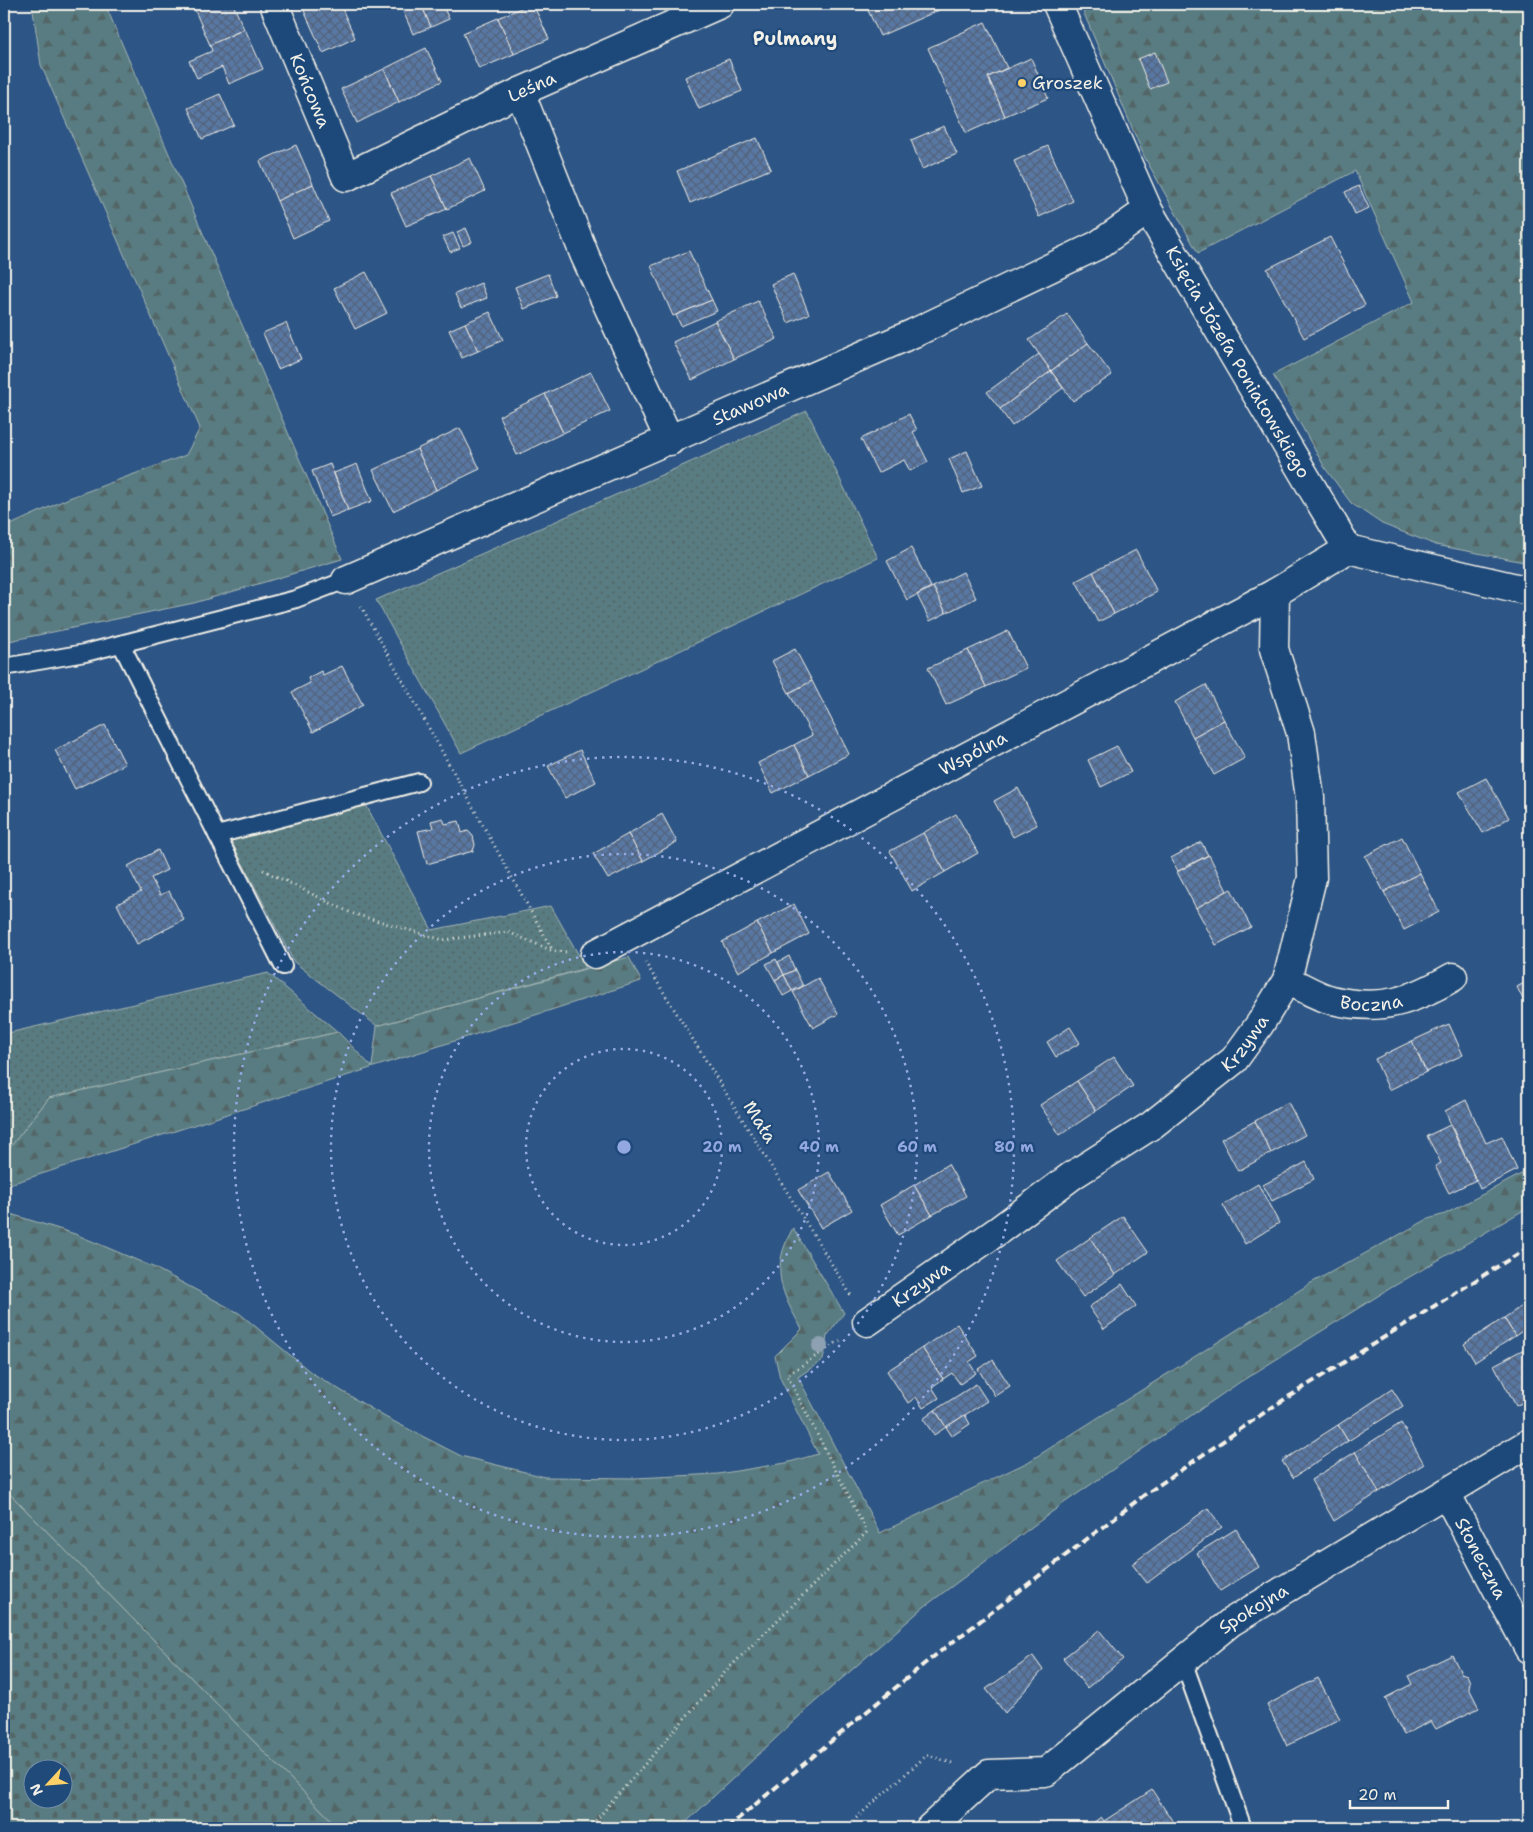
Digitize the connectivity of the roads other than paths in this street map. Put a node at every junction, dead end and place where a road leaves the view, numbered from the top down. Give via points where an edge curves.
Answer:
1 (274, 4) edge
2 (720, 4) edge
3 (1057, 4) edge
4 (520, 92) junction
5 (346, 177) joint
6 (1148, 210) junction
7 (670, 441) junction
8 (1348, 549) junction
9 (346, 580) joint
10 (1529, 590) edge
11 (1275, 593) junction
12 (121, 644) junction
13 (4, 667) edge
14 (419, 782) dead end
15 (216, 835) junction
16 (594, 954) road end
17 (283, 966) dead end
18 (1453, 977) dead end
19 (1287, 980) junction
20 (867, 1322) road end
21 (1529, 1443) edge
22 (1446, 1493) junction
23 (1529, 1649) edge
24 (1183, 1661) junction
25 (930, 1828) edge
26 (1243, 1828) edge

1 - 5 street, Końcowa
2 - 4 street, Leśna
3 - 6 street, Księcia Józefa Poniatowskiego
4 - 5 street, Leśna
4 - 7 street via 585,256
6 - 7 street, Stawowa via 1098,245 931,325
6 - 8 street, Księcia Józefa Poniatowskiego
7 - 9 street, Stawowa
8 - 10 street
8 - 11 street, Wspólna
9 - 12 lane via 296,599
11 - 16 street, Wspólna
11 - 19 street, Krzywa via 1274,649 1301,733 1310,798 1312,878
12 - 13 lane
12 - 15 lane
14 - 15 lane
15 - 17 lane
18 - 19 street, Boczna via 1408,1000 1370,1006 1331,1000
19 - 20 street, Krzywa via 1234,1060 1152,1126 1073,1175
21 - 22 street, Spokojna
22 - 23 street, Słoneczna
22 - 24 street, Spokojna via 1231,1622
24 - 25 street, Spokojna via 1046,1772 989,1774
24 - 26 lane

